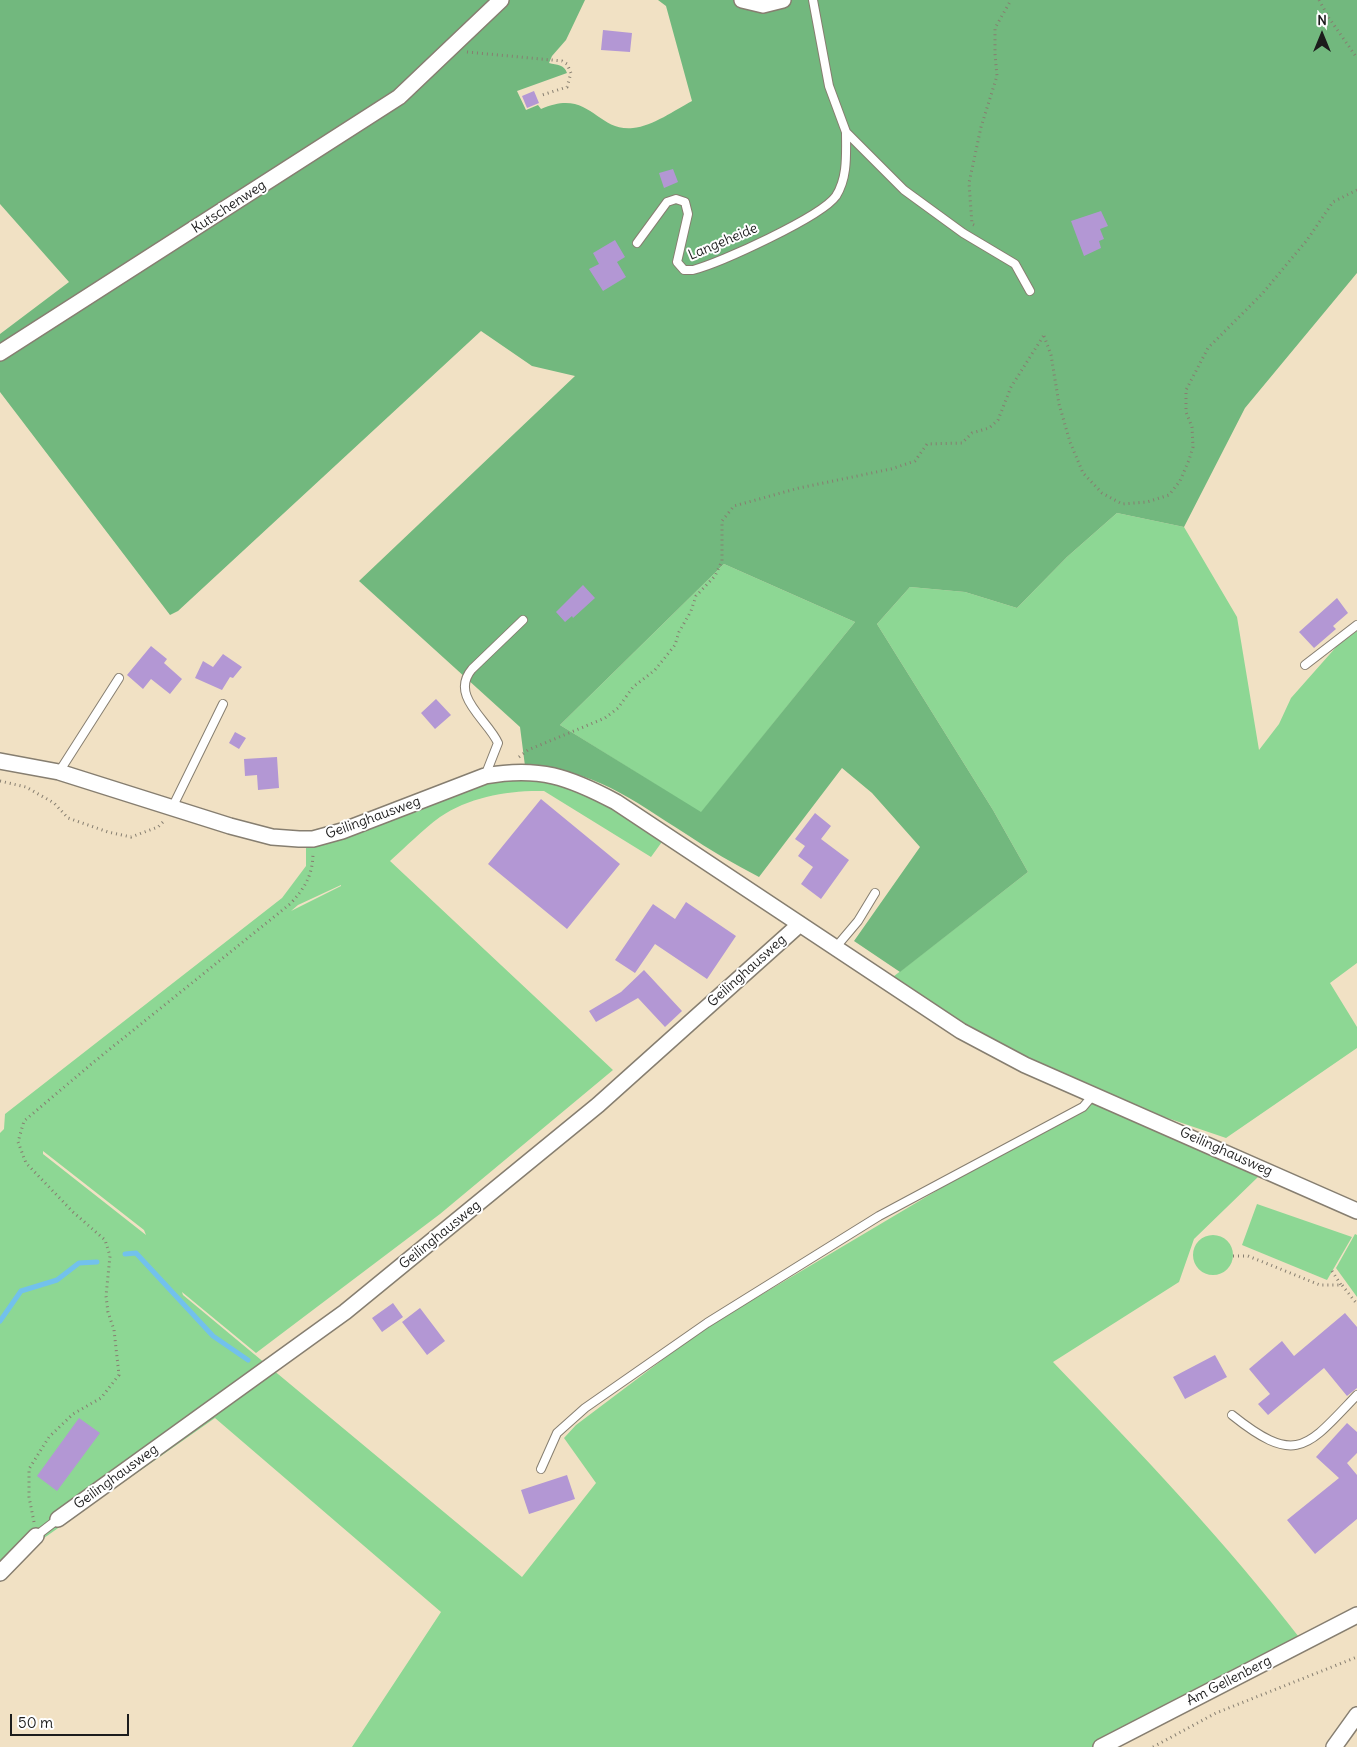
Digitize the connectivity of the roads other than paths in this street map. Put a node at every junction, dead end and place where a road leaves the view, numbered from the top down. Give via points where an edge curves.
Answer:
1 (501, 0) edge
2 (742, 0) edge
3 (783, 0) edge
4 (812, 0) edge
5 (846, 132) junction
6 (638, 243) dead end
7 (1030, 291) dead end
8 (0, 353) edge
9 (523, 620) dead end
10 (1357, 625) edge
11 (1305, 665) dead end
12 (119, 678) dead end
13 (223, 704) dead end
14 (0, 761) edge
15 (60, 772) junction
16 (492, 775) junction
17 (172, 808) junction
18 (875, 893) dead end
19 (800, 924) junction
20 (836, 947) junction
21 (1094, 1094) junction
22 (1357, 1211) edge
23 (1357, 1395) edge
24 (1232, 1415) dead end
25 (541, 1469) dead end
26 (58, 1519) joint
27 (36, 1536) joint
28 (0, 1573) edge
29 (1357, 1615) edge
30 (1357, 1715) edge
31 (1101, 1747) edge
32 (1334, 1747) edge

1 - 8 street, Kutschenweg via 399,97
2 - 3 street via 763,4
4 - 5 lane, Langeheide via 829,86
5 - 6 lane, Langeheide via 843,182 836,195 821,210 754,244 693,270 684,270 677,262 688,214 685,202 676,199 667,202
5 - 7 lane, Langeheide via 904,190 963,233 1015,264
9 - 16 lane via 472,669 464,684 466,696 498,743
10 - 11 lane
12 - 15 lane
13 - 17 lane
14 - 15 street, Geilinghausweg
15 - 17 street, Geilinghausweg
16 - 17 street, Geilinghausweg via 313,839 272,837
16 - 19 street, Geilinghausweg via 546,774 587,786
18 - 20 lane via 858,921
19 - 20 street, Geilinghausweg
19 - 26 street, Geilinghausweg via 598,1105 345,1312
20 - 21 street, Geilinghausweg via 961,1031 1025,1065
21 - 22 street, Geilinghausweg
21 - 25 lane via 1083,1106 879,1216 707,1323 585,1408 557,1433
23 - 24 lane via 1317,1437 1304,1444 1284,1446 1258,1436
26 - 27 lane
27 - 28 street
29 - 31 street, Am Gellenberg
30 - 32 street

